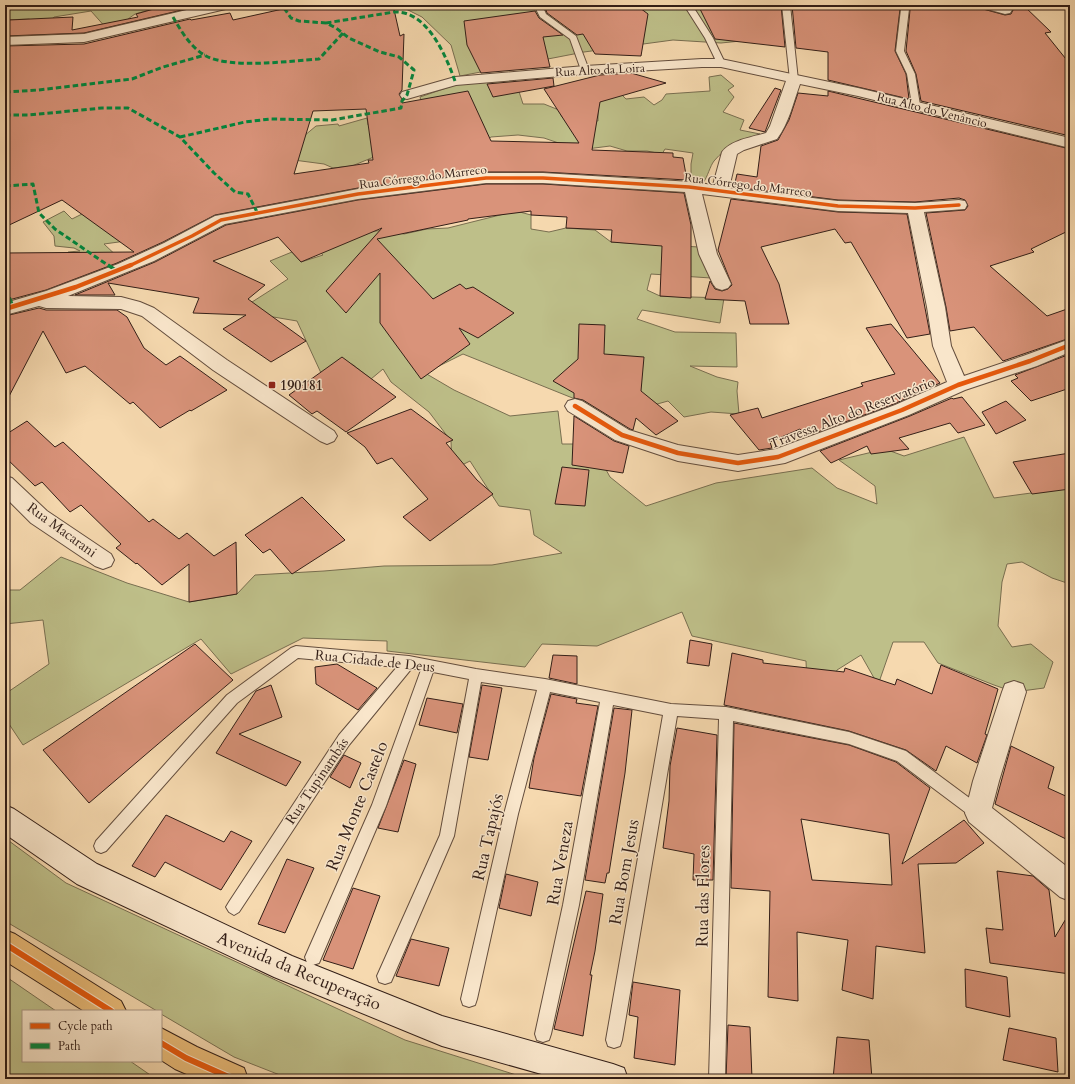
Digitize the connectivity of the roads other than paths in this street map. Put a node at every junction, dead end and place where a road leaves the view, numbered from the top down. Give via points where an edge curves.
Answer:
1 (225, 5) edge
2 (538, 5) edge
3 (688, 5) edge
4 (786, 5) edge
5 (908, 5) edge
6 (988, 5) edge
7 (1005, 10) dead end
8 (5, 41) edge
9 (721, 63) junction
10 (585, 70) junction
11 (794, 80) junction
12 (407, 95) dead end
13 (916, 106) junction
14 (1070, 143) edge
15 (692, 187) junction
16 (720, 191) junction
17 (959, 205) dead end
18 (916, 208) junction
19 (722, 284) dead end
20 (33, 301) junction
21 (5, 309) edge
22 (1070, 345) edge
23 (958, 385) junction
24 (576, 406) dead end
25 (327, 436) dead end
26 (5, 484) edge
27 (103, 560) dead end
28 (409, 662) junction
29 (429, 666) junction
30 (476, 675) junction
31 (545, 685) junction
32 (1014, 692) dead end
33 (608, 698) junction
34 (671, 710) junction
35 (726, 713) junction
36 (978, 813) junction
37 (5, 818) edge
38 (101, 846) dead end
39 (1070, 887) edge
40 (234, 907) dead end
41 (5, 944) edge
42 (313, 957) dead end
43 (385, 976) dead end
44 (469, 999) dead end
45 (109, 1010) edge
46 (543, 1034) dead end
47 (614, 1040) dead end
48 (162, 1044) edge
49 (233, 1079) edge
50 (613, 1079) edge
51 (717, 1079) edge

1 - 8 street via 84,38
2 - 10 lane via 543,15 573,38
3 - 9 lane
4 - 11 lane
5 - 13 lane via 905,9 900,51 911,74
6 - 7 street
9 - 10 street, Rua Alto da Loira
9 - 11 street, Rua Alto da Loira
10 - 12 street, Rua Alto da Loira via 455,81
11 - 13 street, Rua Alto do Venâncio
11 - 16 street via 772,136 730,152
13 - 14 street, Rua Alto do Venâncio
15 - 16 street, Rua Córrego do Marreco
15 - 19 street via 708,254
15 - 20 street, Rua Córrego do Marreco via 543,178 486,178 358,194 221,220 117,271
16 - 18 street, Rua Córrego do Marreco via 838,206
17 - 18 street, Rua Córrego do Marreco
18 - 23 street via 942,346
20 - 21 street, Rua Córrego do Marreco
20 - 25 street via 121,303 148,312 220,365
22 - 23 street, Travessa Alto do Reservatório
23 - 24 street, Travessa Alto do Reservatório via 902,410 778,457 738,463 678,453 622,435
26 - 27 street, Rua Macarani via 39,517
28 - 29 lane, Rua Cidade de Deus
28 - 38 lane, Rua Cidade de Deus via 296,652 232,699
28 - 40 lane, Rua Tupinambás via 344,740
29 - 30 lane, Rua Cidade de Deus
29 - 42 lane, Rua Monte Castelo via 379,806
30 - 31 lane, Rua Cidade de Deus
30 - 43 lane via 447,836
31 - 33 lane, Rua Cidade de Deus
31 - 44 lane, Rua Tapajós via 511,814
32 - 36 street
33 - 34 lane, Rua Cidade de Deus
33 - 46 lane, Rua Veneza via 571,905
34 - 35 lane, Rua Cidade de Deus
34 - 47 lane, Rua Bom Jesus
35 - 36 lane, Rua Cidade de Deus via 849,738 902,756
35 - 51 lane, Rua das Flores
36 - 39 street
37 - 50 street, Avenida da Recuperação via 87,874 284,967 442,1031
41 - 45 highway
48 - 49 highway via 186,1058

